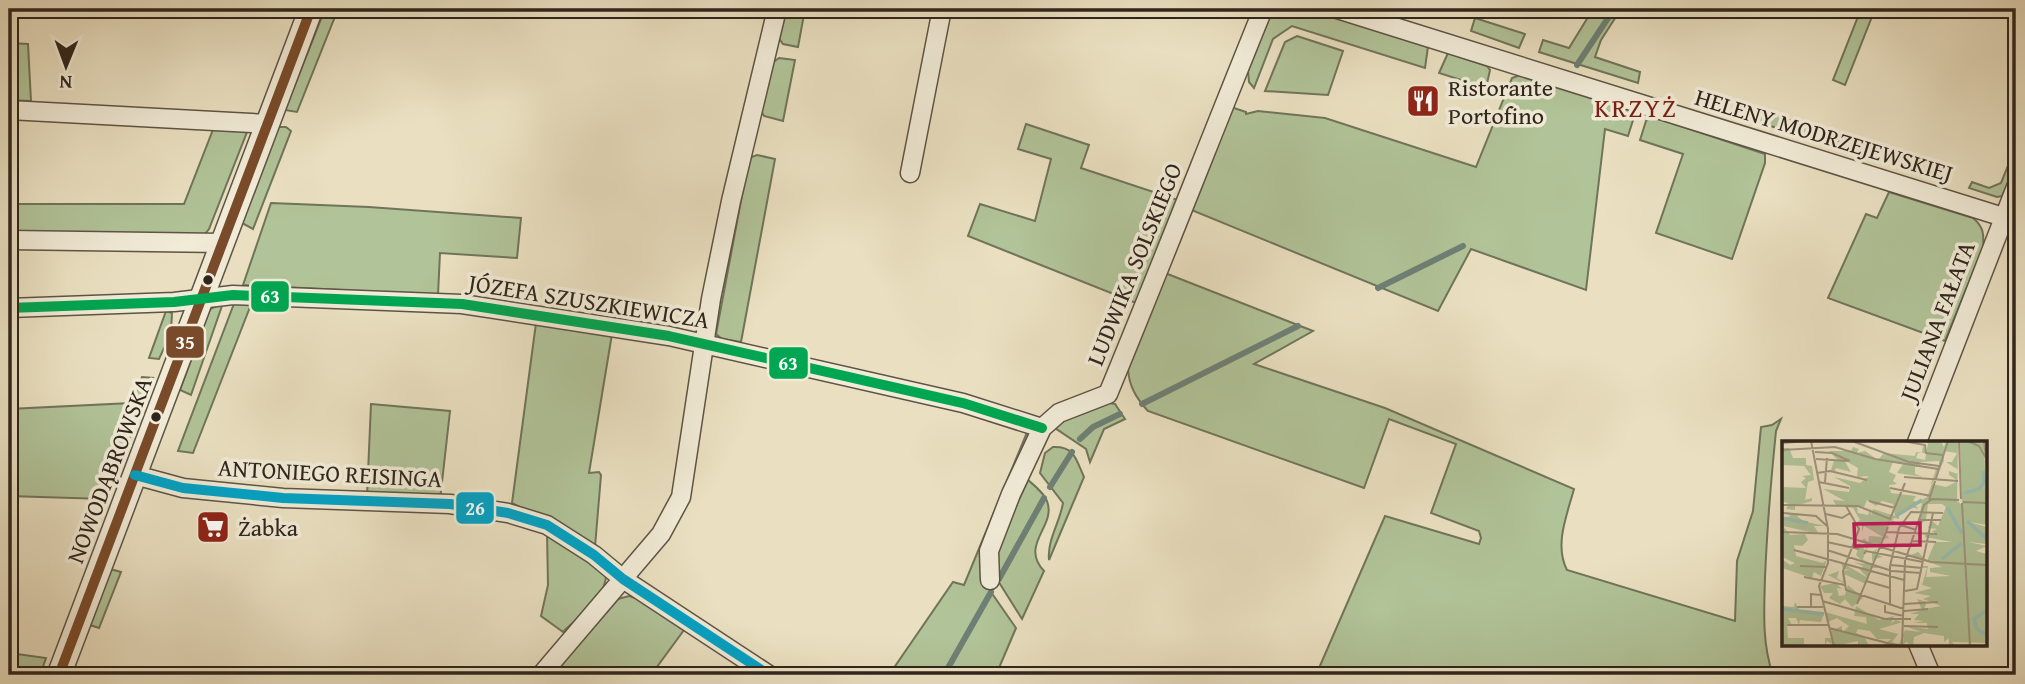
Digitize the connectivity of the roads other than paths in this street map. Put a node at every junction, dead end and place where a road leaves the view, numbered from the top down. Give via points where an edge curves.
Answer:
1 (311, 9) edge
2 (778, 9) edge
3 (942, 9) edge
4 (1264, 9) edge
5 (1337, 9) edge
6 (9, 110) edge
7 (268, 124) junction
8 (910, 173) dead end
9 (2016, 187) edge
10 (2010, 219) edge
11 (9, 240) edge
12 (222, 243) junction
13 (202, 297) junction
14 (9, 308) edge
15 (704, 344) junction
16 (1042, 428) junction
17 (1918, 441) edge
18 (135, 475) junction
19 (623, 579) junction
20 (990, 580) dead end
21 (1919, 646) edge
22 (59, 675) edge
23 (541, 675) edge
24 (769, 675) edge
25 (1931, 675) edge

1 - 7 street, NOWODĄBROWSKA
2 - 15 street via 731,201
3 - 8 street
4 - 16 street, LUDWIKA SOLSKIEGO via 1108,394 1059,413
5 - 10 street, HELENY MODRZEJEWSKIEJ
6 - 7 street
7 - 12 street, NOWODĄBROWSKA
9 - 10 street, JULIANA FAŁATA
10 - 17 street, JULIANA FAŁATA
11 - 12 street
12 - 13 street, NOWODĄBROWSKA
13 - 14 street, JÓZEFA SZUSZKIEWICZA
13 - 15 street, JÓZEFA SZUSZKIEWICZA via 462,304
13 - 18 street, NOWODĄBROWSKA
15 - 16 street, JÓZEFA SZUSZKIEWICZA via 963,403
15 - 19 street via 681,497 661,534
16 - 20 street via 989,551
18 - 19 street, ANTONIEGO REISINGA via 183,488 284,498 450,504 508,513 547,525
18 - 22 street, NOWODĄBROWSKA
19 - 23 street
19 - 24 street, ANTONIEGO REISINGA
21 - 25 street

